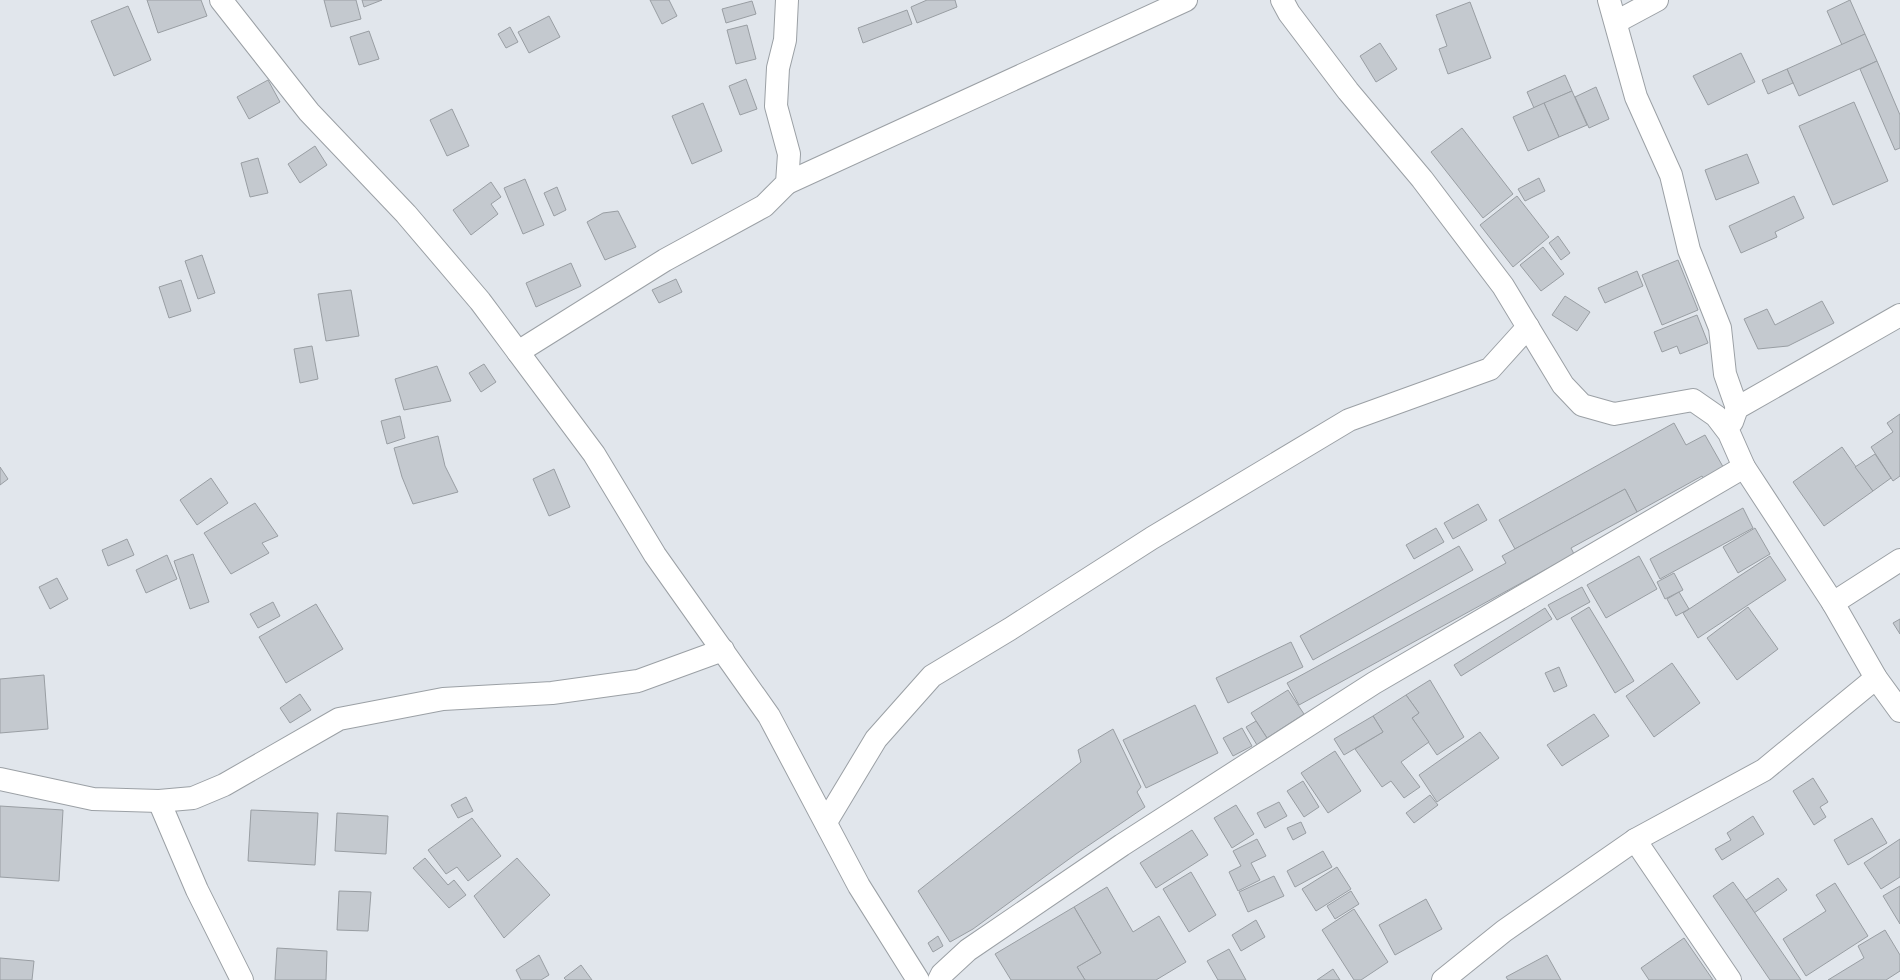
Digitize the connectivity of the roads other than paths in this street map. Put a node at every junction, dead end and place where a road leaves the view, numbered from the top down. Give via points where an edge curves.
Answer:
1 (221, 0) edge
2 (787, 0) edge
3 (1186, 0) edge
4 (1282, 0) edge
5 (1609, 0) edge
6 (1657, 0) edge
7 (1616, 22) junction
8 (787, 183) junction
9 (1900, 315) edge
10 (1528, 327) junction
11 (518, 352) junction
12 (1737, 408) junction
13 (1729, 433) junction
14 (1744, 467) junction
15 (1900, 560) edge
16 (1833, 604) junction
17 (723, 650) junction
18 (1876, 678) junction
19 (1900, 711) edge
20 (0, 779) edge
21 (159, 801) junction
22 (826, 822) junction
23 (1635, 840) junction
24 (242, 980) edge
25 (918, 980) edge
26 (939, 980) edge
27 (1443, 980) edge
28 (1730, 980) edge

1 - 11 street via 309,112 406,214 480,301
2 - 8 street via 785,40 778,68 776,106 789,154
3 - 8 street
4 - 10 street via 1348,91 1422,179 1499,280
5 - 7 street
6 - 7 street
7 - 12 street via 1636,97 1671,175 1689,250 1720,328 1725,374
8 - 11 street via 764,206 665,260
9 - 12 street
10 - 13 street via 1563,385 1582,405 1614,414 1693,400 1716,416
10 - 22 street via 1490,369 1349,420 1152,538 932,676 876,739
11 - 17 street via 594,454 655,555
12 - 13 street
13 - 14 street
14 - 16 street
14 - 26 street via 1374,683 1122,845 968,950 942,974
15 - 16 street
16 - 18 street
17 - 21 street via 638,681 552,693 443,699 340,719 224,785 193,798
17 - 22 street via 769,716
18 - 19 street
18 - 23 street via 1764,770
20 - 21 street via 94,799
21 - 24 street via 197,890
22 - 25 street via 859,886
23 - 27 street via 1504,931
23 - 28 street

